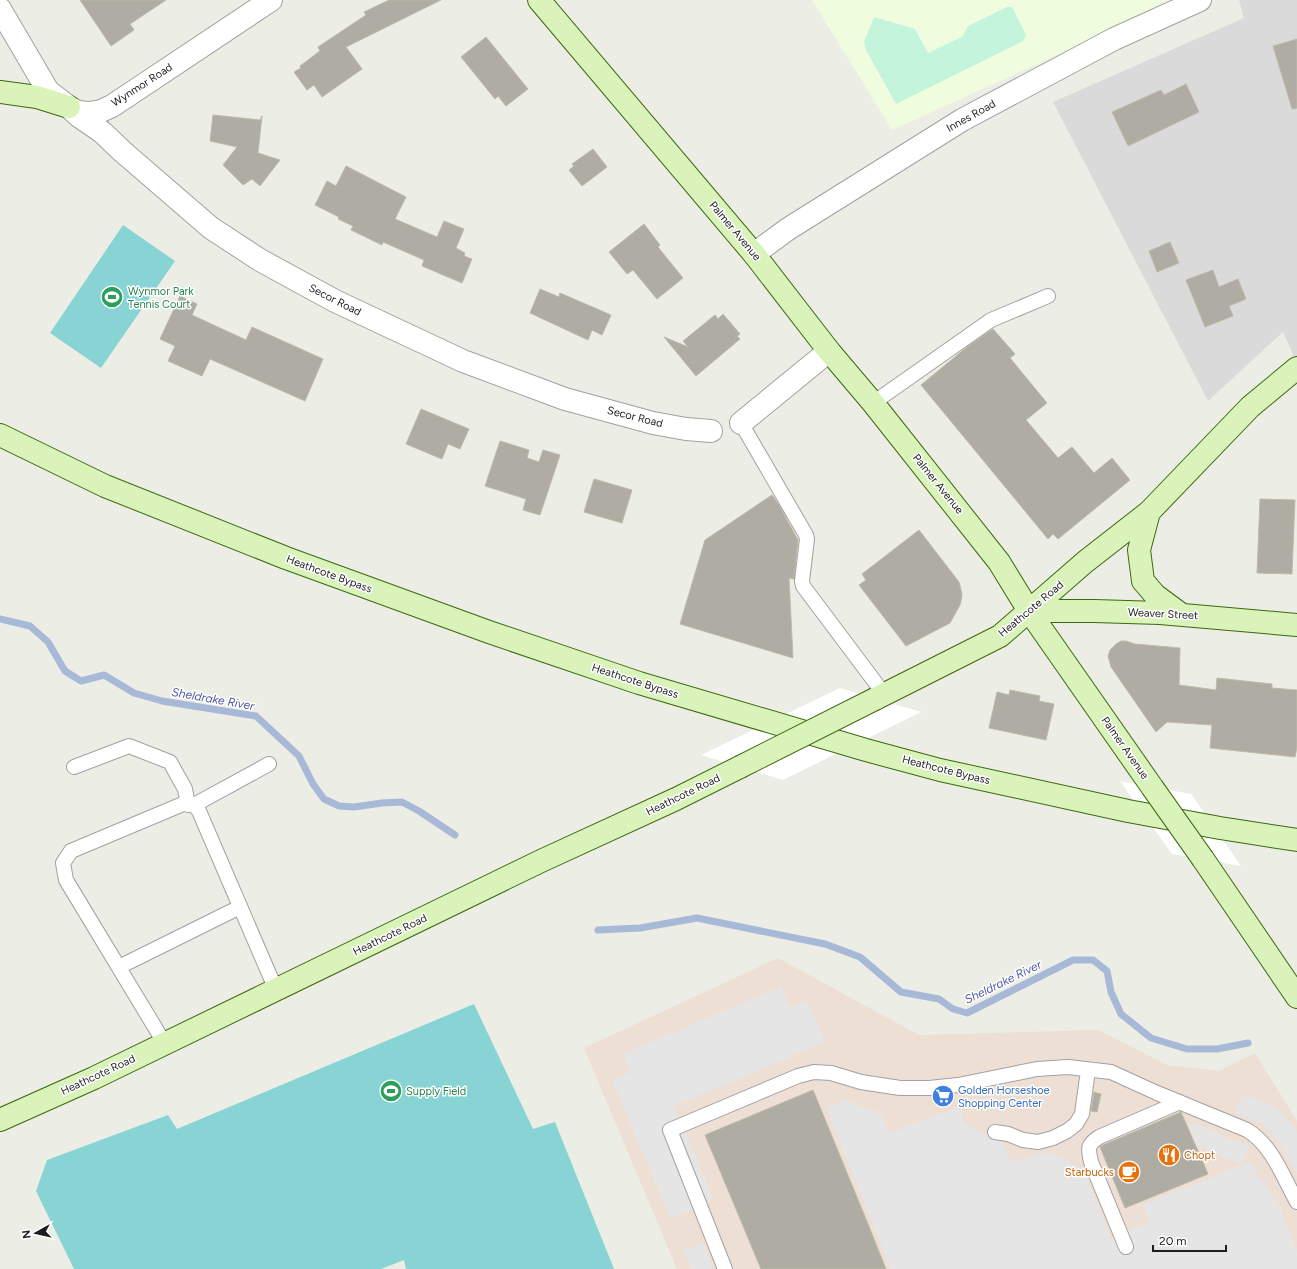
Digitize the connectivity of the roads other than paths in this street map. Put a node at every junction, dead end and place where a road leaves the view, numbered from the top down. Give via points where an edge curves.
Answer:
1 (271, 0) edge
2 (539, 0) edge
3 (1197, 0) edge
4 (0, 9) edge
5 (0, 92) edge
6 (69, 107) junction
7 (754, 254) junction
8 (1048, 296) dead end
9 (829, 351) junction
10 (1297, 368) edge
11 (873, 403) junction
12 (741, 423) joint
13 (711, 431) dead end
14 (0, 435) edge
15 (1149, 512) junction
16 (1029, 611) junction
17 (1182, 615) junction
18 (1297, 625) edge
19 (880, 696) junction
20 (269, 764) dead end
21 (74, 767) dead end
22 (191, 805) junction
23 (1297, 840) edge
24 (240, 907) junction
25 (119, 967) junction
26 (276, 990) junction
27 (1297, 997) edge
28 (165, 1044) junction
29 (1088, 1070) junction
30 (1180, 1102) junction
31 (0, 1120) edge
32 (994, 1132) dead end
33 (1297, 1202) edge
34 (1126, 1247) dead end
35 (725, 1269) edge

1 - 6 street, Wynmor Road via 112,106 89,113 78,112
2 - 7 main road, Palmer Avenue
3 - 7 street, Innes Road via 1114,39 962,120 788,229
4 - 6 street, Wynmor Road via 48,91
5 - 6 main road, Secor Road via 37,97
6 - 13 street, Secor Road via 102,132 211,228 260,260 335,301 463,361 565,399 653,423
7 - 9 main road, Palmer Avenue
8 - 11 lane via 990,320
9 - 11 main road, Palmer Avenue
9 - 12 street
10 - 15 main road, Heathcote Road via 1250,407
11 - 16 main road, Palmer Avenue via 999,562
12 - 19 lane via 806,535 803,586
14 - 23 main road, Heathcote Bypass via 105,486 286,558 639,683 940,770 1128,811
15 - 16 main road, Heathcote Road via 1085,562
15 - 17 main road via 1139,550 1143,580 1155,595
16 - 17 main road, Weaver Street via 1094,610
16 - 19 main road, Heathcote Road via 1000,636
16 - 27 main road, Palmer Avenue, bridge
17 - 18 main road, Weaver Street
19 - 26 main road, Heathcote Road, bridge via 676,799
20 - 22 lane
21 - 22 lane via 129,746 170,762
22 - 24 lane via 199,811
22 - 25 lane via 183,804 71,851 63,863 66,880
24 - 25 lane
24 - 26 lane
25 - 28 lane
26 - 28 main road, Heathcote Road
28 - 31 main road, Heathcote Road
29 - 30 lane via 1111,1072
29 - 32 lane via 1082,1114 1076,1124 1067,1131 1038,1142
29 - 35 lane via 1037,1069 958,1085 929,1088 900,1088 861,1082 831,1073 814,1072 798,1076 670,1130
30 - 33 lane via 1257,1136 1267,1147
30 - 34 lane via 1091,1142 1091,1162

